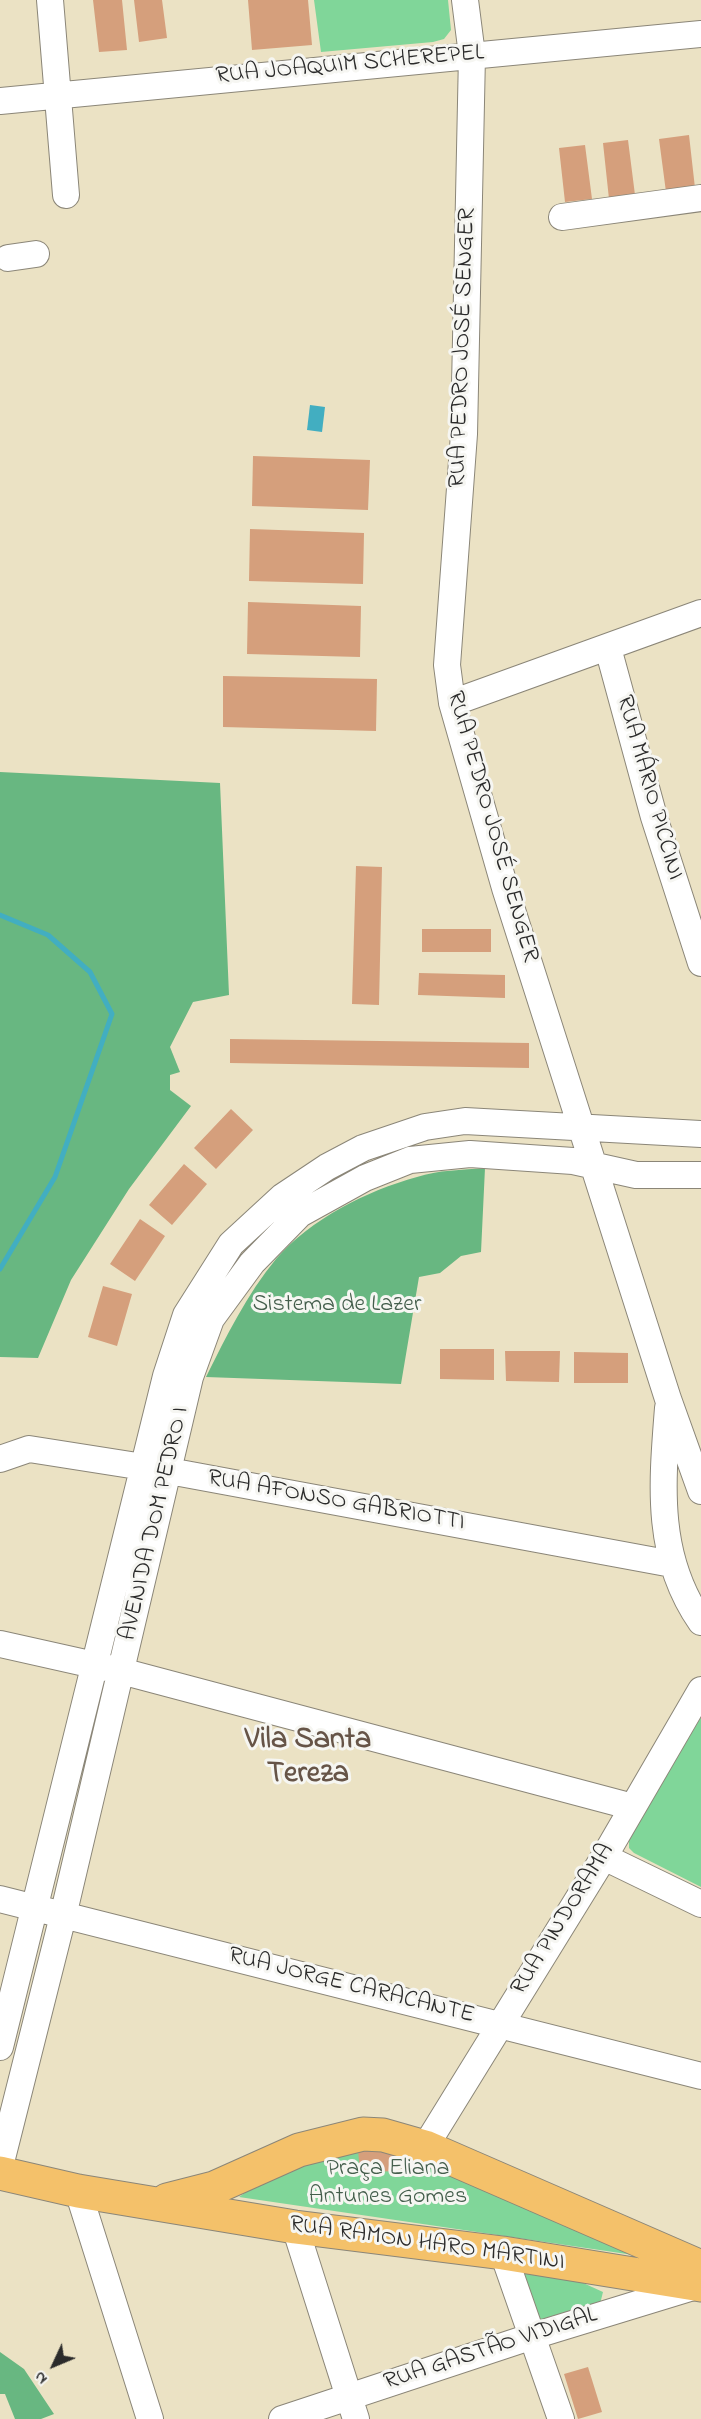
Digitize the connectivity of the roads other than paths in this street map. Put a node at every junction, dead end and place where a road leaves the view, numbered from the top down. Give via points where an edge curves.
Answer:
1 (50, 0) edge
2 (465, 0) edge
3 (701, 34) edge
4 (472, 55) junction
5 (58, 94) junction
6 (0, 101) edge
7 (66, 195) dead end
8 (701, 198) edge
9 (562, 217) dead end
10 (36, 254) dead end
11 (8, 258) dead end
12 (701, 613) edge
13 (608, 648) junction
14 (452, 703) junction
15 (701, 963) edge
16 (583, 1126) junction
17 (632, 1130) junction
18 (701, 1134) edge
19 (596, 1167) junction
20 (636, 1175) junction
21 (701, 1175) edge
22 (611, 1214) junction
23 (668, 1399) junction
24 (0, 1459) edge
25 (143, 1468) junction
26 (169, 1471) junction
27 (662, 1489) junction
28 (701, 1490) edge
29 (672, 1564) junction
30 (701, 1622) edge
31 (0, 1644) edge
32 (93, 1664) junction
33 (121, 1671) junction
34 (701, 1690) edge
35 (633, 1806) junction
36 (604, 1857) junction
37 (0, 1899) edge
38 (701, 1904) edge
39 (35, 1909) junction
40 (63, 1916) junction
41 (500, 2023) junction
42 (0, 2047) edge
43 (701, 2076) edge
44 (425, 2147) junction
45 (0, 2166) edge
46 (0, 2173) edge
47 (239, 2177) junction
48 (78, 2191) junction
49 (153, 2202) junction
50 (240, 2218) junction
51 (295, 2227) junction
52 (503, 2253) junction
53 (701, 2267) edge
54 (701, 2285) edge
55 (532, 2336) junction
56 (352, 2407) edge
57 (150, 2419) edge
58 (282, 2419) edge
59 (561, 2419) edge

1 - 5 street
2 - 4 street, RUA PEDRO JOSÉ SENGER
3 - 4 street, RUA JOAQUIM SCHEREPEL
4 - 5 street, RUA JOAQUIM SCHEREPEL
4 - 14 street, RUA PEDRO JOSÉ SENGER via 464,434 447,665
5 - 6 street, RUA JOAQUIM SCHEREPEL
5 - 7 street
8 - 9 street
10 - 11 street
12 - 13 street
13 - 14 street
13 - 15 street, RUA MÁRIO PICCINI via 654,817
14 - 16 street, RUA PEDRO JOSÉ SENGER via 498,864
16 - 17 street, AVENIDA DOM PEDRO I
16 - 19 street, RUA PEDRO JOSÉ SENGER
16 - 25 street, AVENIDA DOM PEDRO I via 465,1120 425,1127 363,1148 282,1197 231,1244 186,1315
17 - 18 street, AVENIDA DOM PEDRO I
17 - 20 street via 617,1143 615,1151 620,1165
19 - 20 street, AVENIDA DOM PEDRO I
19 - 22 street, RUA PEDRO JOSÉ SENGER
19 - 26 street, AVENIDA DOM PEDRO I via 573,1161 470,1154 410,1160 365,1178 300,1214 252,1263 211,1319 190,1377
20 - 21 street, AVENIDA DOM PEDRO I
20 - 22 street via 620,1191
22 - 23 street, RUA PEDRO JOSÉ SENGER
23 - 27 street, RUA PEDRO JOSÉ SENGER
23 - 28 street, RUA PEDRO JOSÉ SENGER
24 - 25 street, RUA AFONSO GABRIOTTI via 29,1449
25 - 26 street, RUA AFONSO GABRIOTTI
25 - 32 street, AVENIDA DOM PEDRO I
26 - 29 street, RUA AFONSO GABRIOTTI
26 - 33 street, AVENIDA DOM PEDRO I
27 - 28 street via 674,1479 684,1477 696,1482
27 - 29 street, RUA PEDRO JOSÉ SENGER
29 - 30 street, RUA PEDRO JOSÉ SENGER
31 - 32 street
32 - 33 street
32 - 39 street, AVENIDA DOM PEDRO I
33 - 35 street
33 - 40 street, AVENIDA DOM PEDRO I
34 - 35 street, RUA PINDORAMA
35 - 36 street, RUA PINDORAMA
36 - 38 street
36 - 41 street, RUA PINDORAMA
37 - 39 street, RUA JORGE CARACANTE
39 - 40 street, RUA JORGE CARACANTE
39 - 42 street, AVENIDA DOM PEDRO I
40 - 41 street, RUA JORGE CARACANTE
40 - 45 street, AVENIDA DOM PEDRO I
41 - 43 street, RUA JORGE CARACANTE
41 - 44 street, RUA PINDORAMA
44 - 47 main road, RUA RAMON HARO MARTINI via 383,2135 363,2134 299,2150
44 - 53 main road, RUA RAMON HARO MARTINI
46 - 48 main road, RUA RAMON HARO MARTINI
47 - 49 main road, RUA RAMON HARO MARTINI via 195,2194
47 - 50 main road via 229,2205
48 - 49 main road, RUA RAMON HARO MARTINI
48 - 57 street
49 - 50 main road, RUA RAMON HARO MARTINI
50 - 51 main road, RUA RAMON HARO MARTINI
51 - 52 main road, RUA RAMON HARO MARTINI
51 - 56 street
52 - 54 main road, RUA RAMON HARO MARTINI
52 - 55 street
54 - 55 street, RUA GASTÃO VIDIGAL
55 - 56 street, RUA GASTÃO VIDIGAL
55 - 59 street
56 - 58 street, RUA GASTÃO VIDIGAL

